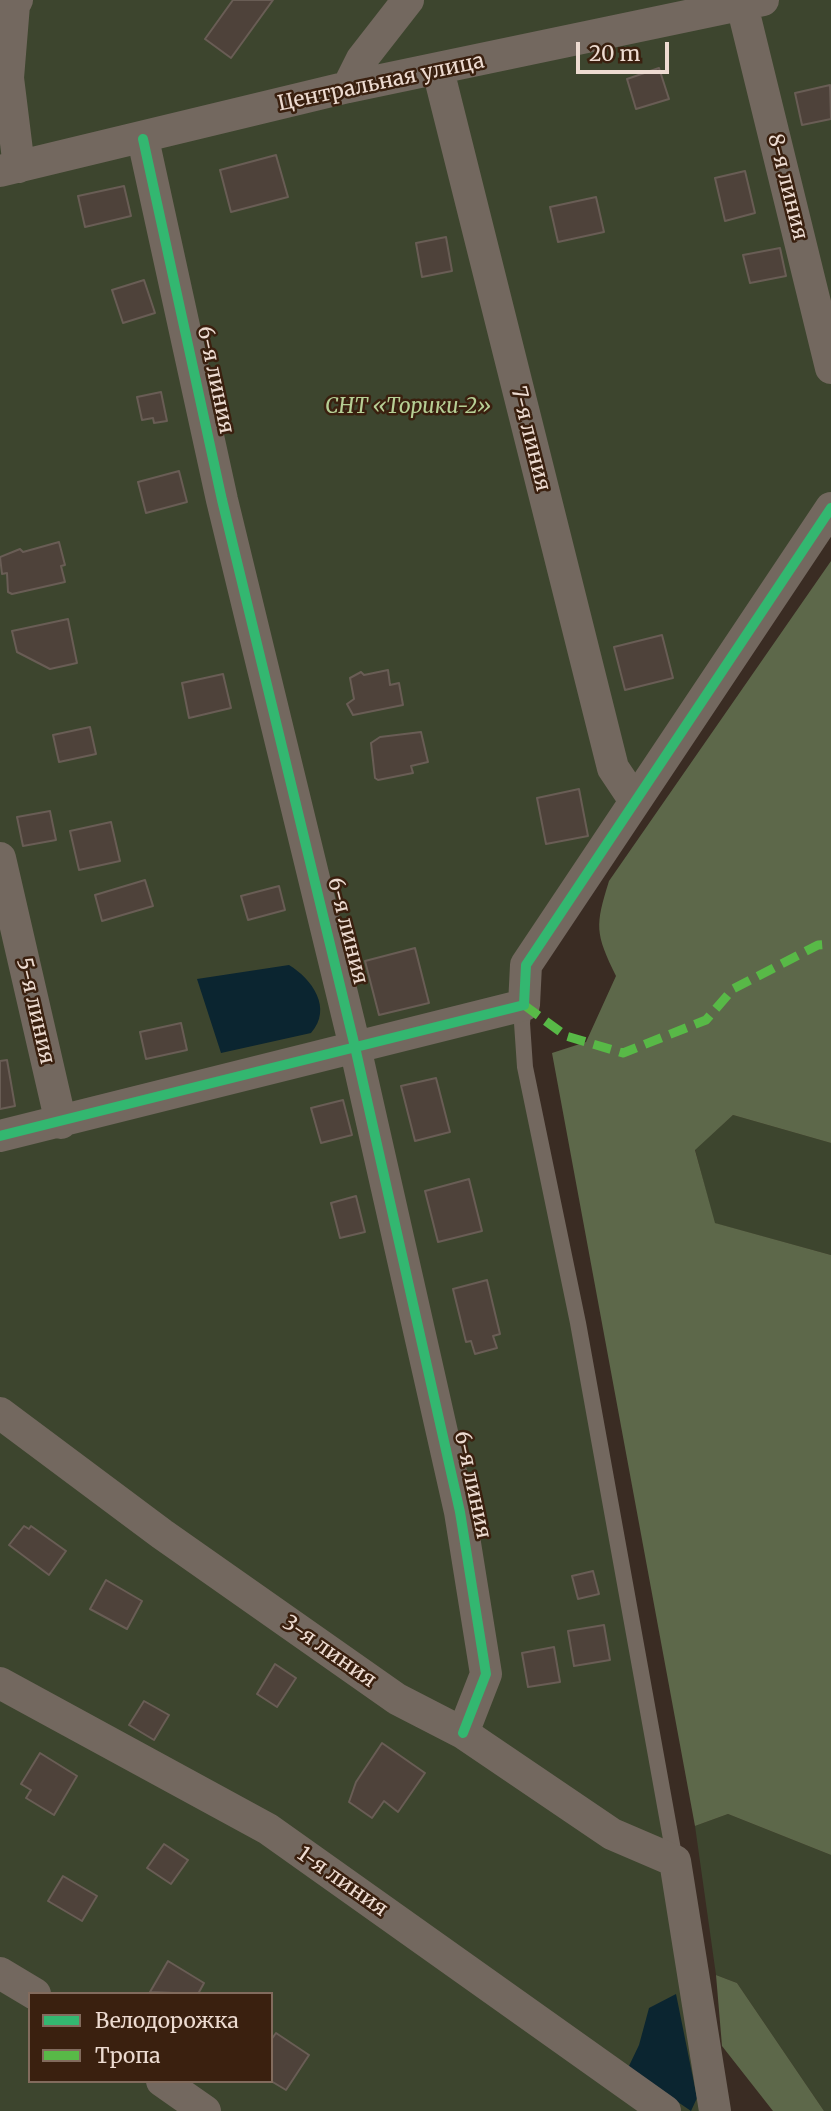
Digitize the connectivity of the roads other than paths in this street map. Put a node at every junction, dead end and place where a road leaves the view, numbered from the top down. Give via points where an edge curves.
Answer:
1 (17, 0) edge
2 (408, 0) edge
3 (753, 3) edge
4 (438, 70) junction
5 (348, 87) junction
6 (143, 139) junction
7 (9, 169) edge
8 (831, 368) edge
9 (831, 508) edge
10 (635, 802) junction
11 (0, 858) edge
12 (524, 1005) junction
13 (355, 1046) junction
14 (61, 1123) junction
15 (0, 1136) edge
16 (0, 1413) edge
17 (0, 1683) edge
18 (463, 1733) junction
19 (675, 1861) junction
20 (0, 1973) edge
21 (31, 1992) edge
22 (165, 2083) edge
23 (205, 2111) edge
24 (665, 2111) edge
25 (715, 2111) edge

1 - 7 street via 8,78
2 - 5 street via 362,59
3 - 4 street, Центральная улица
3 - 8 street, 8-я линия
4 - 5 street, Центральная улица
4 - 10 street, 7-я линия via 613,768
5 - 6 street, Центральная улица
6 - 7 street, Центральная улица
6 - 13 street, 6-я линия via 222,500
9 - 10 street
10 - 12 street via 526,965
11 - 14 street, 5-я линия
12 - 13 street
12 - 19 lane via 525,1067 578,1323
13 - 14 street
13 - 18 street, 6-я линия via 460,1512 486,1674
14 - 15 street
16 - 18 street, 3-я линия via 397,1699
17 - 24 street, 1-я линия via 268,1829
18 - 19 street, 3-я линия via 612,1834
19 - 25 street
20 - 21 street
22 - 23 street

